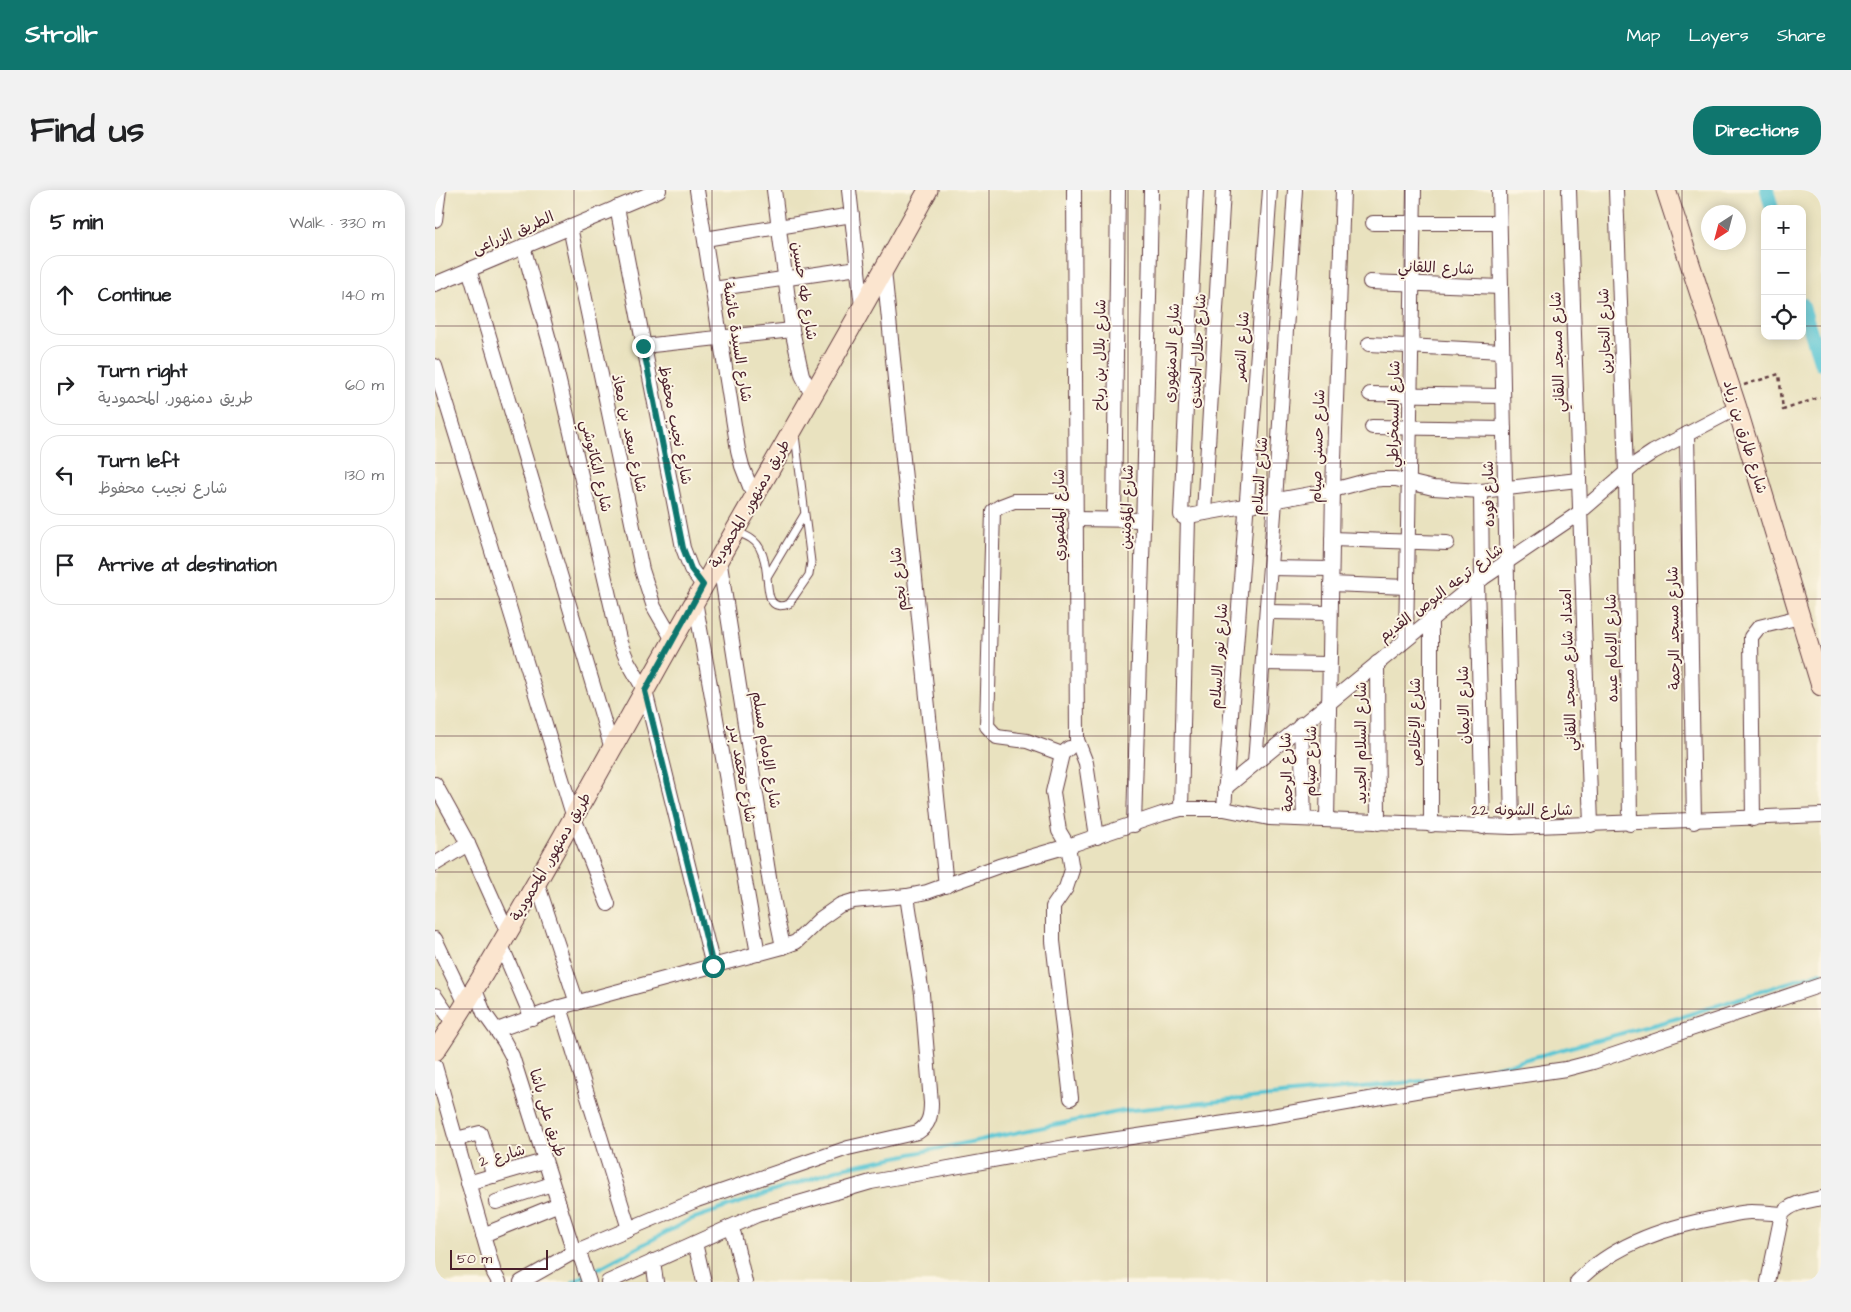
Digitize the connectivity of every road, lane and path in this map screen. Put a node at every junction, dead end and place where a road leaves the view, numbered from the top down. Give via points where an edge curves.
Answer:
1 (439, 190) edge
2 (659, 190) edge
3 (697, 190) edge
4 (774, 190) edge
5 (849, 190) edge
6 (1074, 190) edge
7 (1118, 190) edge
8 (1151, 190) edge
9 (1196, 190) edge
10 (1223, 190) edge
11 (1270, 190) edge
12 (1295, 190) edge
13 (1343, 190) edge
14 (1414, 190) edge
15 (1499, 190) edge
16 (1569, 190) edge
17 (1616, 190) edge
18 (1666, 190) edge
19 (926, 191) edge
20 (617, 208) junction
21 (852, 215) junction
22 (435, 220) edge
23 (1373, 223) dead end
24 (1413, 223) junction
25 (1499, 223) junction
26 (570, 227) junction
27 (778, 227) junction
28 (705, 239) junction
29 (523, 246) junction
30 (859, 268) junction
31 (469, 269) junction
32 (884, 270) junction
33 (785, 278) junction
34 (1370, 282) dead end
35 (1412, 283) junction
36 (435, 284) edge
37 (1501, 287) junction
38 (713, 289) junction
39 (862, 307) junction
40 (792, 330) junction
41 (720, 337) junction
42 (1369, 344) dead end
43 (643, 346) junction
44 (1411, 346) junction
45 (1502, 351) junction
46 (435, 366) edge
47 (1731, 389) junction
48 (1370, 394) dead end
49 (812, 395) junction
50 (1411, 395) junction
51 (1503, 396) junction
52 (1821, 397) edge
53 (1737, 408) junction
54 (794, 426) junction
55 (1372, 427) dead end
56 (1410, 428) junction
57 (1504, 429) junction
58 (1687, 434) junction
59 (1625, 472) junction
60 (1578, 480) junction
61 (1409, 482) junction
62 (1505, 488) junction
63 (1333, 490) junction
64 (1481, 490) junction
65 (753, 497) junction
66 (1275, 500) junction
67 (1075, 501) junction
68 (1246, 505) junction
69 (1204, 513) junction
70 (1579, 513) junction
71 (804, 515) junction
72 (1185, 517) junction
73 (1075, 519) junction
74 (1114, 519) junction
75 (1142, 520) junction
76 (734, 530) junction
77 (1332, 539) junction
78 (1408, 542) junction
79 (1447, 543) dead end
80 (719, 558) junction
81 (1506, 563) junction
82 (1270, 568) junction
83 (1331, 569) junction
84 (767, 577) junction
85 (1479, 581) junction
86 (1331, 584) junction
87 (1407, 587) junction
88 (699, 593) junction
89 (1267, 612) junction
90 (1330, 613) junction
91 (1800, 617) junction
92 (1431, 620) junction
93 (1406, 639) junction
94 (673, 640) junction
95 (1263, 663) junction
96 (1377, 663) junction
97 (1329, 664) junction
98 (1821, 686) edge
99 (645, 691) junction
100 (1328, 702) junction
101 (1301, 724) junction
102 (1077, 740) junction
103 (612, 749) junction
104 (1062, 754) junction
105 (1255, 763) junction
106 (435, 784) edge
107 (1225, 788) junction
108 (1181, 809) junction
109 (1224, 809) junction
110 (1821, 816) edge
111 (574, 818) junction
112 (1753, 819) junction
113 (1304, 820) junction
114 (1327, 820) junction
115 (1694, 822) junction
116 (1378, 823) junction
117 (1134, 824) junction
118 (1630, 824) junction
119 (1431, 825) junction
120 (1483, 826) junction
121 (1591, 826) junction
122 (1512, 827) junction
123 (1097, 837) junction
124 (468, 844) junction
125 (1068, 846) junction
126 (435, 864) edge
127 (537, 883) junction
128 (946, 886) junction
129 (907, 896) junction
130 (608, 904) dead end
131 (435, 939) edge
132 (505, 939) junction
133 (783, 948) junction
134 (757, 954) junction
135 (713, 966) junction
136 (1821, 985) edge
137 (435, 996) edge
138 (470, 997) junction
139 (577, 1003) junction
140 (560, 1007) junction
141 (532, 1018) junction
142 (455, 1024) junction
143 (497, 1030) junction
144 (435, 1051) edge
145 (435, 1066) edge
146 (1071, 1098) dead end
147 (456, 1139) junction
148 (545, 1161) junction
149 (494, 1176) junction
150 (468, 1183) junction
151 (552, 1184) junction
152 (1821, 1198) edge
153 (496, 1202) dead end
154 (559, 1204) junction
155 (1782, 1214) junction
156 (730, 1227) junction
157 (629, 1229) junction
158 (483, 1235) junction
159 (695, 1243) junction
160 (578, 1255) junction
161 (653, 1261) junction
162 (589, 1281) edge
163 (499, 1282) edge
164 (521, 1282) edge
165 (608, 1282) edge
166 (655, 1282) edge
167 (704, 1282) edge
168 (745, 1282) edge
169 (1577, 1282) edge
170 (1768, 1282) edge

1 - 22 street
2 - 20 street, الطريق الزراعى
3 - 28 street, شارع السيدة عائشة
4 - 27 street, شارع طه حسين
5 - 21 street
6 - 67 street, شارع المنصوري
7 - 74 street, شارع بلال بن رباح
8 - 75 street, شارع المؤمنين
9 - 72 street, شارع الدمنهورى via 1181,515
10 - 69 street, شارع جلال الجندى
11 - 68 street, شارع النصر
12 - 66 street, شارع السلام
13 - 63 street, شارع حسنى صيام
14 - 24 street, شارع السمخراطي
15 - 25 street, شارع فوده
16 - 60 street, شارع مسجد اللقاني
17 - 59 street, شارع النجارين
18 - 47 main road, شارع طارق بن زياد
19 - 32 main road, طريق دمنهور, المحمودية
20 - 26 street, الطريق الزراعى
20 - 43 street, شارع نجيب محفوظ
21 - 27 street
21 - 30 street
23 - 24 street
24 - 25 street
24 - 35 street, شارع السمخراطي
25 - 37 street, شارع فوده
26 - 29 street, الطريق الزراعى
26 - 94 street, شارع سعد بن معاذ via 641,570 654,607
27 - 28 street
27 - 33 street, شارع طه حسين
28 - 38 street, شارع السيدة عائشة
29 - 31 street, الطريق الزراعى
29 - 99 street, شارع البكاتوشي via 551,347 620,643
30 - 33 street
30 - 39 street
31 - 36 street, الطريق الزراعى
31 - 103 street
32 - 39 main road, طريق دمنهور, المحمودية
32 - 128 street, شارع نجم
33 - 38 street
33 - 40 street, شارع طه حسين
34 - 35 street, شارع اللقاني
35 - 37 street, شارع اللقاني
35 - 44 street, شارع السمخراطي
37 - 45 street, شارع فوده
38 - 41 street, شارع السيدة عائشة
39 - 49 main road, طريق دمنهور, المحمودية
40 - 41 street
40 - 49 street, شارع طه حسين via 801,375
41 - 43 street
41 - 65 street, شارع السيدة عائشة via 738,450
42 - 44 street
43 - 88 street, شارع نجيب محفوظ via 683,548
44 - 45 street
44 - 50 street, شارع السمخراطي
45 - 51 street, شارع فوده
46 - 111 street
47 - 52 path via 1779,374 1783,410
47 - 53 main road, شارع طارق بن زياد
48 - 50 street
49 - 54 main road, طريق دمنهور, المحمودية
50 - 51 street
50 - 56 street, شارع السمخراطي
51 - 57 street, شارع فوده
53 - 58 street, شارع ترعه البوص القديم
53 - 91 main road, شارع طارق بن زياد
54 - 65 main road, طريق دمنهور, المحمودية
54 - 71 lane
55 - 56 street
56 - 57 street
56 - 61 street, شارع السمخراطي
57 - 62 street, شارع فوده
58 - 59 street, شارع ترعه البوص القديم
58 - 115 street, شارع مسجد الرحمة
59 - 70 street, شارع ترعه البوص القديم
59 - 118 street, شارع الإمام عبده
60 - 62 street
60 - 70 street, شارع مسجد اللقاني
61 - 63 street via 1369,480
61 - 64 street via 1433,488
61 - 78 street, شارع السمخراطي
62 - 64 street
62 - 81 street, شارع فوده
63 - 66 street
63 - 77 street, شارع حسنى صيام
64 - 85 street, شارع فوده
65 - 76 main road, طريق دمنهور, المحمودية
66 - 68 street
66 - 82 street, شارع السلام
67 - 73 street, شارع المنصوري
67 - 104 street via 1014,501 993,512 987,726 997,737 1027,741
68 - 69 street
68 - 107 street, شارع نور الاسلام
69 - 72 street
70 - 81 street, شارع ترعه البوص القديم
70 - 121 street, امتداد شارع مسجد اللقاني
71 - 84 lane
71 - 84 lane via 811,562 809,574 789,604 776,605 770,599
72 - 108 street, شارع الدمنهورى
73 - 74 street
73 - 102 street, شارع المنصوري
74 - 75 street
75 - 117 street, شارع المؤمنين
76 - 80 main road, طريق دمنهور, المحمودية
76 - 84 lane via 760,548
77 - 78 street
77 - 83 street, شارع حسنى صيام
78 - 79 street
78 - 87 street, شارع السمخراطي
80 - 88 main road, طريق دمنهور, المحمودية
80 - 133 street, شارع الإمام مسلم
81 - 85 street, شارع ترعه البوص القديم
81 - 122 street, شارع فوده
82 - 83 street
82 - 89 street, شارع السلام
83 - 86 street, شارع حسنى صيام
85 - 92 street, شارع ترعه البوص القديم
85 - 120 street, شارع الايمان
86 - 87 street
86 - 90 street, شارع حسنى صيام
87 - 93 street, شارع السمخراطي
88 - 94 main road, طريق دمنهور, المحمودية
88 - 134 street, شارع محمد بدر
89 - 90 street
89 - 95 street, شارع السلام
90 - 97 street, شارع حسنى صيام
91 - 98 main road, شارع طارق بن زياد
91 - 112 street via 1759,627 1751,637
92 - 93 street, شارع ترعه البوص القديم
92 - 119 street, شارع الإخلاص
93 - 96 street, شارع ترعه البوص القديم
94 - 99 main road, طريق دمنهور, المحمودية
95 - 97 street
95 - 105 street, شارع السلام
96 - 100 street, شارع ترعه البوص القديم
96 - 116 street, شارع السلام الجديد
97 - 100 street, شارع حسنى صيام
99 - 103 main road, طريق دمنهور, المحمودية
99 - 135 street, شارع البكاتوشي
100 - 101 street, شارع ترعه البوص القديم
100 - 114 street, شارع صيام
101 - 105 street, شارع ترعه البوص القديم
101 - 113 street, شارع الرحمة
102 - 104 street
102 - 123 street, شارع المنصوري via 1086,763
103 - 111 main road, طريق دمنهور, المحمودية
104 - 125 street via 1053,792 1059,831
105 - 107 street, شارع ترعه البوص القديم
106 - 124 street
107 - 109 street, شارع نور الاسلام
108 - 109 street, شارع الشونه 22
108 - 117 street, شارع الشونه 22
109 - 113 street, شارع الشونه 22 via 1263,818
110 - 112 street, شارع الشونه 22
111 - 127 main road, طريق دمنهور, المحمودية
111 - 130 street
112 - 115 street, شارع الشونه 22
113 - 114 street, شارع الشونه 22
114 - 116 street, شارع الشونه 22
115 - 118 street, شارع الشونه 22
116 - 119 street, شارع الشونه 22
117 - 123 street, شارع الشونه 22
118 - 121 street, شارع الشونه 22
119 - 120 street, شارع الشونه 22
120 - 122 street, شارع الشونه 22
121 - 122 street, شارع الشونه 22
123 - 125 street, شارع الشونه 22
124 - 126 street
124 - 132 street
125 - 128 street, شارع الشونه 22
125 - 146 street via 1073,870 1066,888 1053,906 1053,941
127 - 132 main road, طريق دمنهور, المحمودية
127 - 139 street
128 - 129 street, شارع الشونه 22
129 - 133 street, شارع الشونه 22 via 840,905
129 - 157 street via 923,994 931,1103 931,1115 925,1128 830,1154 697,1200
131 - 138 street, طريق على باشا
132 - 138 main road, طريق دمنهور, المحمودية
132 - 141 street
133 - 134 street
134 - 135 street
135 - 139 street
136 - 156 street via 1566,1069 1071,1146 871,1182
137 - 142 street
138 - 142 main road, طريق دمنهور, المحمودية
138 - 143 street, طريق على باشا
139 - 140 street
140 - 141 street
140 - 157 street
141 - 143 street
142 - 144 main road, طريق دمنهور, المحمودية
143 - 148 street, طريق على باشا via 512,1056
145 - 147 street
147 - 149 street via 481,1134
147 - 150 street
148 - 149 street, شارع 2
148 - 151 street, طريق على باشا
149 - 150 street, شارع 2
150 - 158 street
151 - 153 street
151 - 154 street, طريق على باشا
152 - 155 street via 1793,1205
154 - 158 street
154 - 160 street, طريق على باشا
155 - 169 street via 1750,1212 1662,1230 1619,1250 1590,1268
155 - 170 street
156 - 159 street
156 - 168 street
157 - 160 street
158 - 163 street
159 - 161 street
159 - 167 street
160 - 162 street, طريق على باشا
160 - 164 street
161 - 165 street
161 - 166 street

